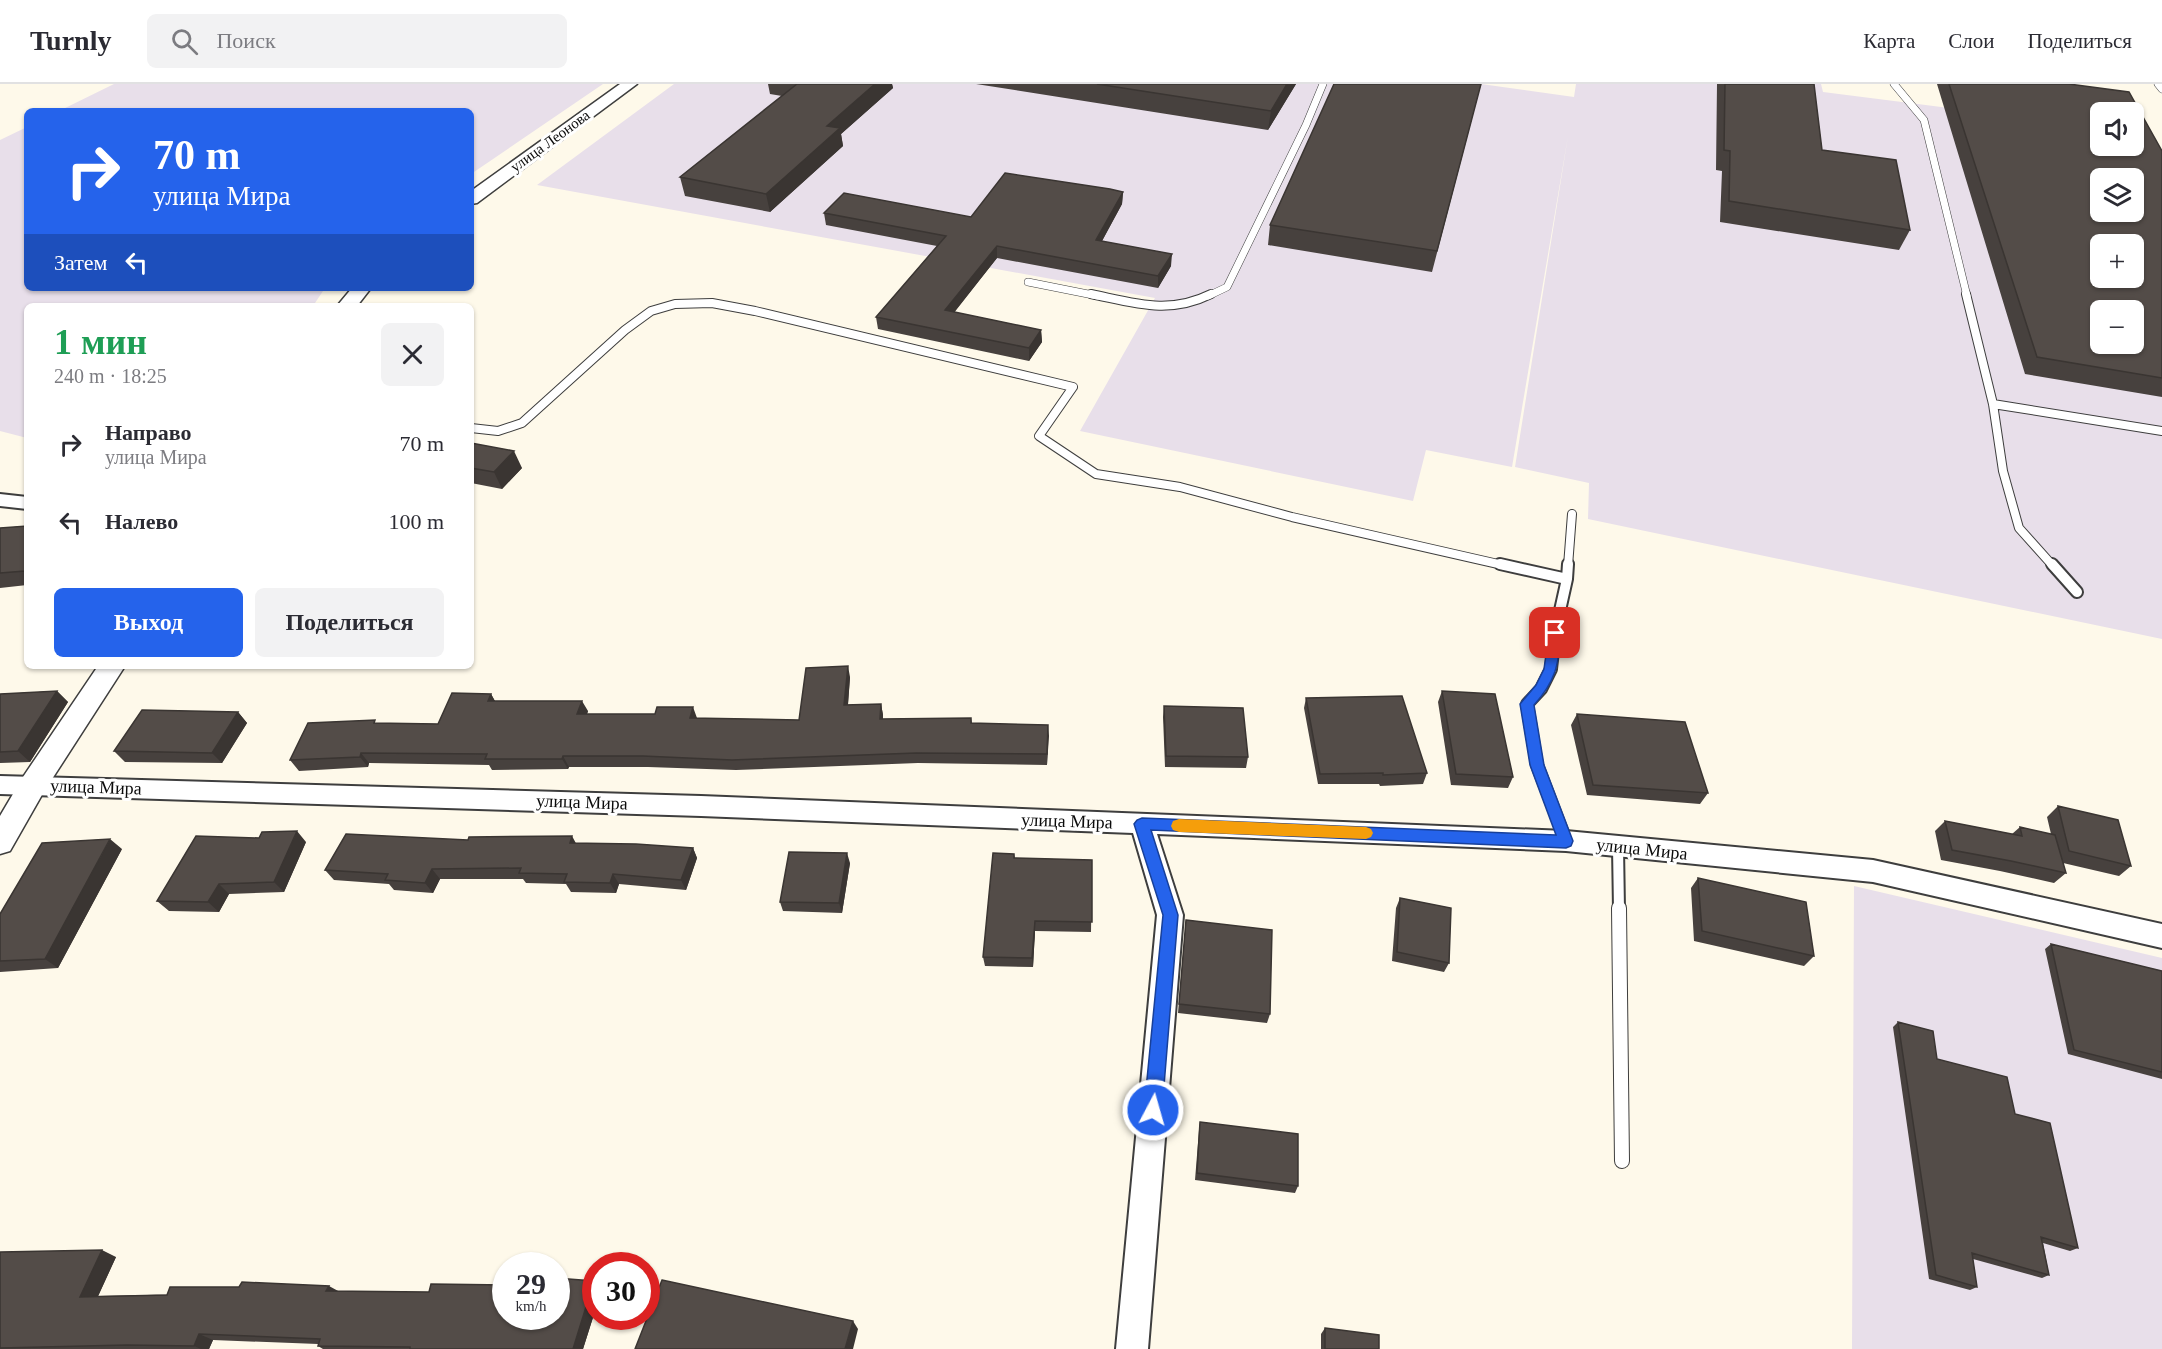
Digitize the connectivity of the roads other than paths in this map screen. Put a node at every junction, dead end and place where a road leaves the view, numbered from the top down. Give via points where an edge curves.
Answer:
1 (630, 84) edge
2 (1323, 84) edge
3 (1894, 84) edge
4 (2158, 84) edge
5 (2162, 89) edge
6 (474, 197) edge
7 (1028, 282) dead end
8 (360, 291) edge
9 (350, 303) edge
10 (1993, 404) junction
11 (474, 428) edge
12 (2162, 431) edge
13 (0, 500) edge
14 (24, 503) edge
15 (1572, 514) dead end
16 (1567, 579) junction
17 (2077, 592) dead end
18 (110, 669) edge
19 (0, 785) edge
20 (33, 785) junction
21 (1142, 824) junction
22 (1566, 841) junction
23 (0, 842) edge
24 (1618, 847) junction
25 (2162, 936) edge
26 (1622, 1161) dead end
27 (1132, 1349) edge

1 - 6 street, улица Леонова
2 - 7 lane via 1227,287 1191,304 1150,306
3 - 10 lane via 1924,120
4 - 5 lane
8 - 9 street
10 - 12 lane
10 - 17 lane via 2003,471 2019,528
11 - 16 lane via 498,431 522,423 651,311 675,304 712,303 1073,387 1038,436 1095,474 1179,487 1292,517
13 - 14 street
15 - 16 lane
16 - 22 lane via 1551,669 1541,689 1527,704 1537,765
18 - 20 street
19 - 20 street, улица Мира
20 - 21 street, улица Мира
20 - 23 street
21 - 22 street, улица Мира
21 - 27 street via 1170,915
22 - 24 street, улица Мира
24 - 25 street, улица Мира via 1874,871
24 - 26 lane

